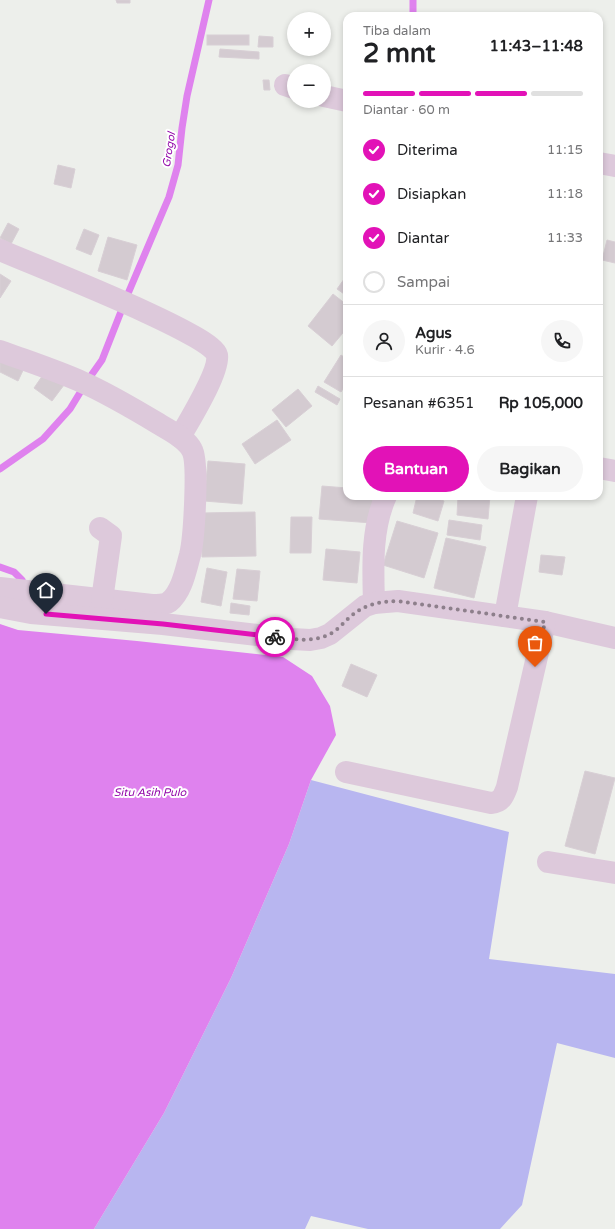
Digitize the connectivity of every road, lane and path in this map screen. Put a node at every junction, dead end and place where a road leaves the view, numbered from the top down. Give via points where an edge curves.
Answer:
1 (331, 98) edge
2 (343, 100) edge
3 (603, 164) edge
4 (615, 166) edge
5 (0, 250) edge
6 (0, 351) edge
7 (180, 437) junction
8 (603, 469) edge
9 (615, 471) edge
10 (385, 500) edge
11 (526, 500) edge
12 (100, 528) dead end
13 (0, 588) edge
14 (102, 600) junction
15 (374, 603) junction
16 (0, 607) edge
17 (505, 616) junction
18 (545, 622) junction
19 (615, 638) edge
20 (346, 772) dead end
21 (548, 862) dead end
22 (615, 873) edge

1 - 2 street
3 - 4 street
5 - 7 street via 100,292 204,340 214,348 217,355 215,372
6 - 7 street via 82,382 128,405
7 - 14 street via 195,457 195,519 186,570 176,593 170,602 165,604
8 - 9 street
10 - 15 street via 375,544
11 - 17 street
12 - 14 street via 111,536
13 - 14 street
15 - 16 street via 358,610 330,634 310,640 31,613
15 - 17 street via 398,601
17 - 18 street
18 - 19 street
18 - 20 street via 507,786 502,798 497,802 491,803
21 - 22 street

